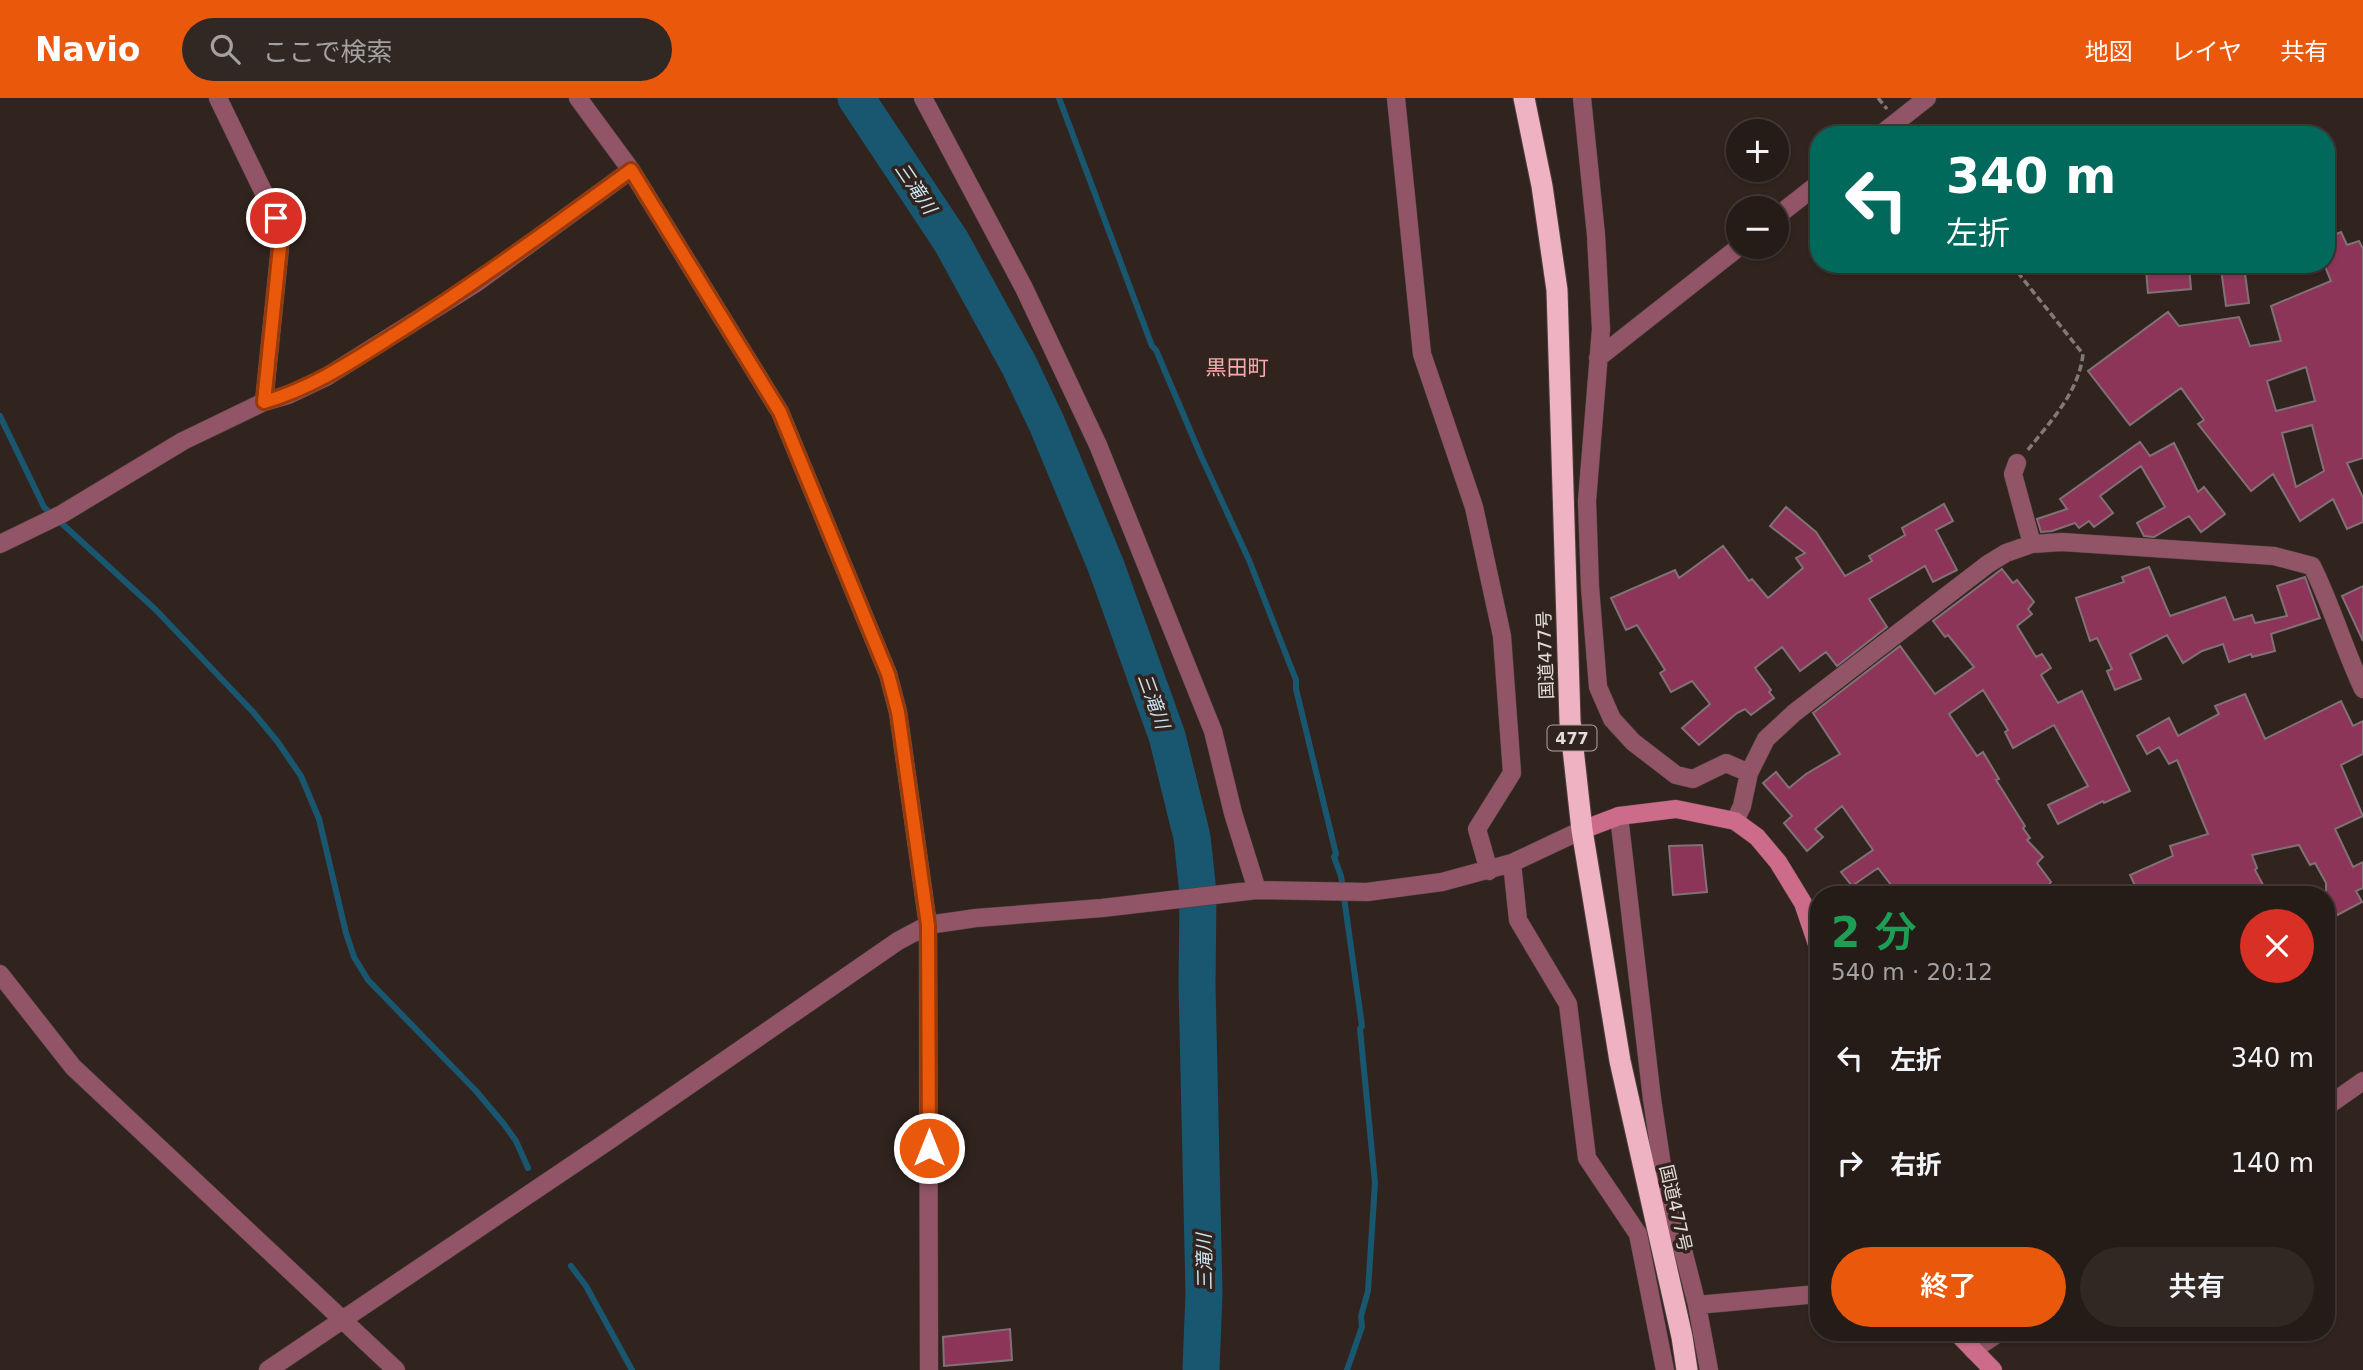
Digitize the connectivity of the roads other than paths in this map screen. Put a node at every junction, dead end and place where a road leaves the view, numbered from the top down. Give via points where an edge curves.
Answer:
1 (218, 98) edge
2 (578, 98) edge
3 (923, 98) edge
4 (1396, 98) edge
5 (1524, 98) edge
6 (1582, 98) edge
7 (1927, 98) edge
8 (1891, 126) edge
9 (631, 170) junction
10 (1810, 190) edge
11 (1789, 207) edge
12 (1726, 257) edge
13 (1598, 358) junction
14 (264, 402) junction
15 (2017, 463) road end
16 (0, 544) edge
17 (2032, 544) junction
18 (2363, 689) edge
19 (1749, 773) junction
20 (1619, 816) junction
21 (1735, 821) junction
22 (1582, 830) junction
23 (1512, 863) junction
24 (1489, 871) junction
25 (1254, 891) junction
26 (928, 925) junction
27 (1810, 925) edge
28 (0, 974) edge
29 (2363, 1081) edge
30 (2335, 1101) edge
31 (1810, 1295) edge
32 (1696, 1305) junction
33 (343, 1318) junction
34 (1964, 1341) edge
35 (1986, 1341) edge
36 (1973, 1350) junction
37 (268, 1370) edge
38 (396, 1370) edge
39 (929, 1370) edge
40 (1665, 1370) edge
41 (1687, 1370) edge
42 (1709, 1370) edge
43 (1993, 1370) edge

1 - 14 street via 276,218 280,247
2 - 9 street
3 - 25 street via 1024,288 1098,445 1213,731
4 - 24 street via 1422,355 1474,507 1502,636 1512,773 1477,829
5 - 22 highway, 国道477号 / 477 via 1558,290 1570,721
6 - 13 street via 1597,262
7 - 8 street
9 - 14 street via 475,282 326,377
9 - 26 street via 780,412 888,674 898,712
10 - 11 street
12 - 13 street
13 - 19 street via 1587,501 1598,687 1612,719 1676,775 1693,779 1726,763
14 - 16 street via 183,441 54,518
15 - 17 street via 2013,474
17 - 18 street via 2074,542 2274,556 2312,566
17 - 19 street via 1988,564 1794,713 1766,739
19 - 21 street
20 - 21 street via 1676,809
20 - 22 street
20 - 32 street via 1663,1172
21 - 27 street via 1757,836 1778,862
22 - 23 street
22 - 41 highway, 国道477号 / 477 via 1620,1061
23 - 24 street
23 - 40 street via 1518,920 1568,1004 1587,1158 1638,1234
24 - 25 street via 1367,891
25 - 26 street
26 - 33 street
26 - 39 street
28 - 33 street via 73,1067
29 - 30 street
31 - 32 street
32 - 42 street
33 - 37 street
33 - 38 street
34 - 36 street
35 - 36 street
36 - 43 street

